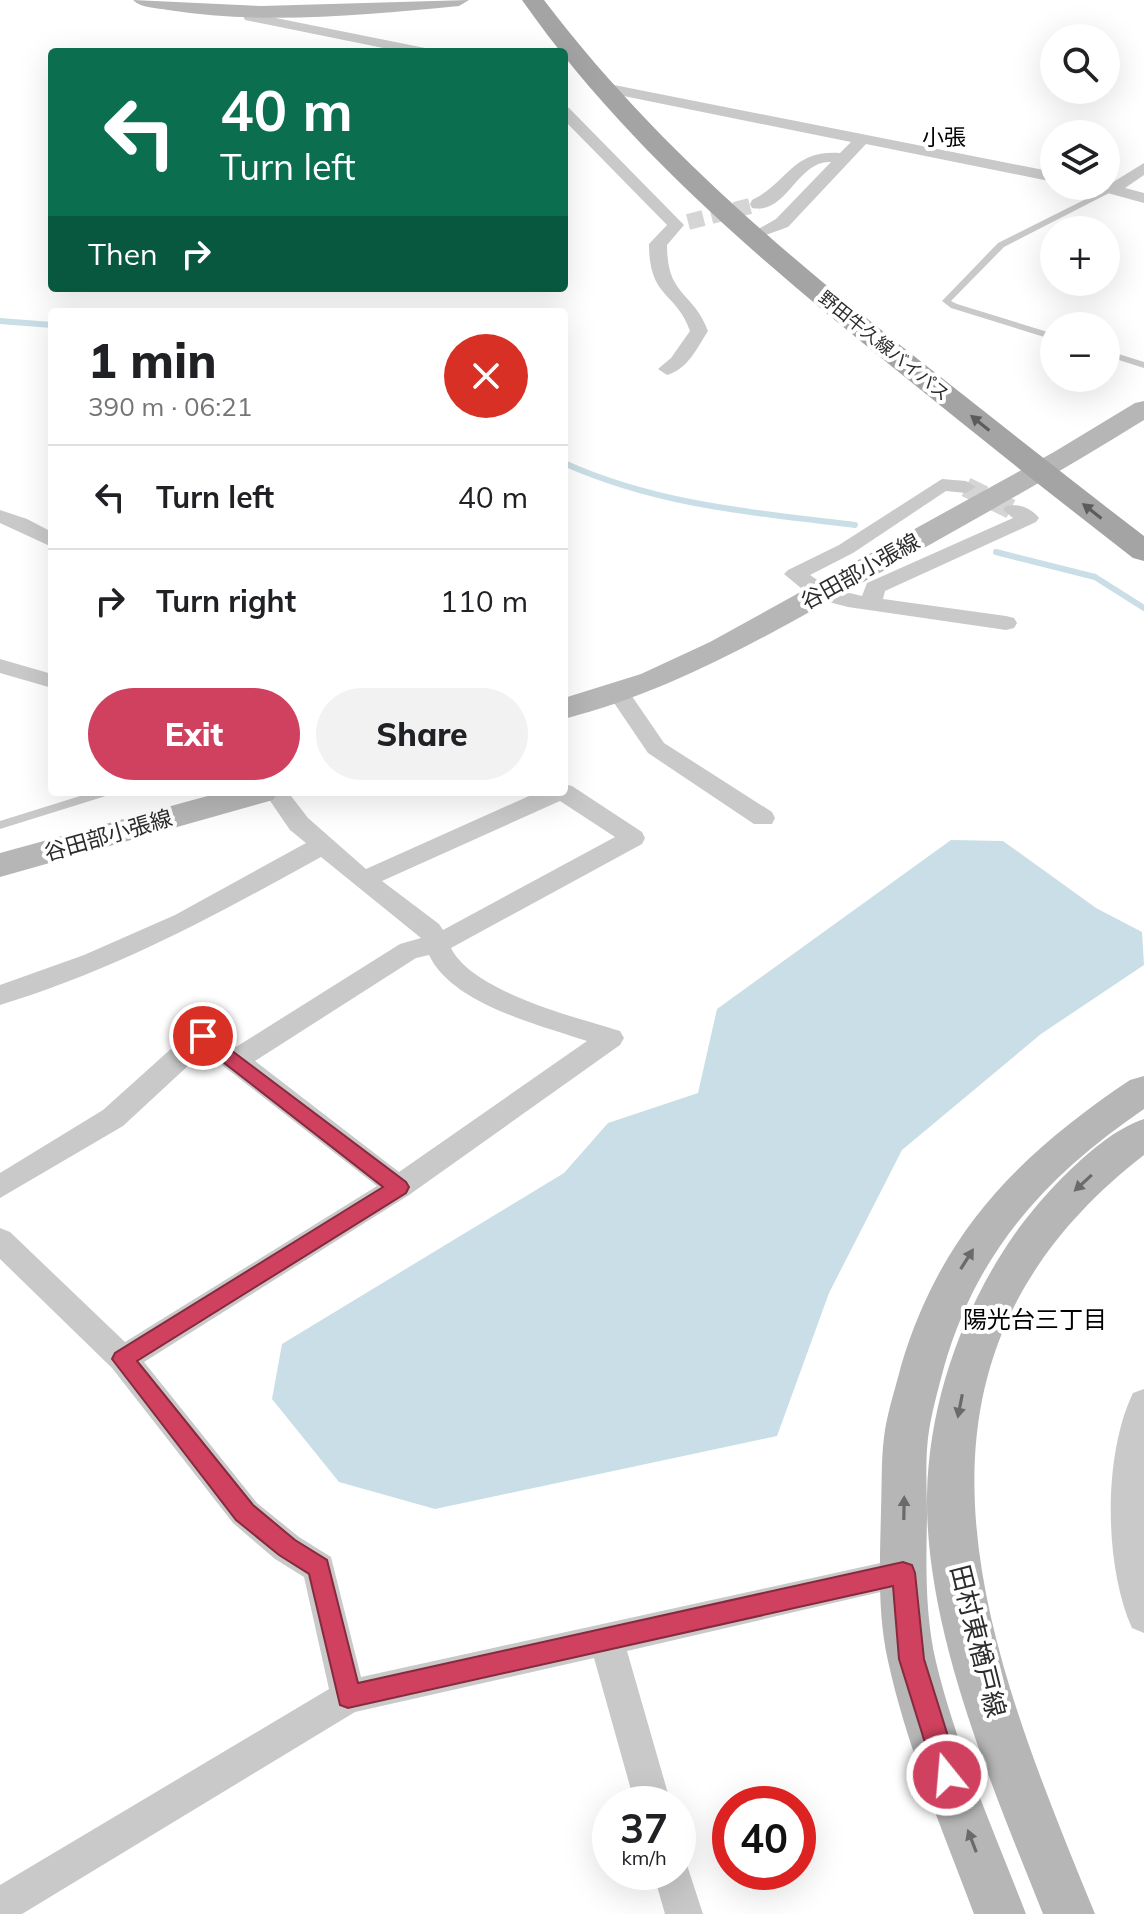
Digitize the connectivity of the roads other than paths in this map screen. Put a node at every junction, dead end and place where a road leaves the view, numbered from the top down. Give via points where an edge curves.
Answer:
1 (143, 0) edge
2 (459, 0) edge
3 (533, 0) edge
4 (248, 11) junction
5 (405, 48) edge
6 (599, 87) junction
7 (568, 115) edge
8 (638, 126) junction
9 (861, 140) junction
10 (844, 158) junction
11 (1144, 168) edge
12 (1040, 174) edge
13 (1120, 180) edge
14 (1120, 191) edge
15 (1144, 198) edge
16 (1082, 200) edge
17 (760, 217) junction
18 (1040, 333) edge
19 (1120, 357) edge
20 (1144, 365) edge
21 (667, 369) dead end
22 (1144, 409) edge
23 (1052, 465) junction
24 (966, 487) tunnel mouth
25 (1013, 510) dead end
26 (10, 519) edge
27 (1144, 519) edge
28 (48, 539) edge
29 (0, 541) edge
30 (1144, 551) edge
31 (821, 593) junction
32 (871, 604) junction
33 (1006, 623) dead end
34 (0, 666) edge
35 (48, 680) edge
36 (619, 694) junction
37 (568, 708) edge
38 (92, 796) edge
39 (247, 796) edge
40 (279, 796) edge
41 (552, 796) edge
42 (567, 796) edge
43 (763, 818) dead end
44 (0, 825) edge
45 (323, 845) junction
46 (0, 865) edge
47 (363, 880) junction
48 (438, 944) junction
49 (0, 995) edge
50 (235, 1061) junction
51 (1144, 1090) edge
52 (1144, 1134) edge
53 (0, 1187) edge
54 (399, 1187) junction
55 (0, 1240) edge
56 (123, 1359) junction
57 (1144, 1403) edge
58 (903, 1573) junction
59 (1144, 1617) edge
60 (606, 1638) junction
61 (348, 1697) junction
62 (648, 1786) edge
63 (677, 1890) edge
64 (0, 1906) edge
65 (684, 1914) edge
66 (1000, 1914) edge
67 (1069, 1914) edge

1 - 4 street
2 - 4 street via 334,11
3 - 6 main road, 野田牛久線バイパス
4 - 5 street via 250,17
6 - 8 main road, 野田牛久線バイパス
6 - 9 street
7 - 21 street via 682,223 658,244 659,268 666,287 695,316 699,331
8 - 17 main road, 野田牛久線バイパス
23 -> 8 main road, 野田牛久線バイパス via 787,268 706,198
9 - 10 street
9 - 12 street
10 - 17 street via 828,156 796,167
10 - 17 street via 782,223
11 - 13 street
14 - 15 street
16 - 18 lane via 1001,245 946,301
17 - 23 main road, 野田牛久線バイパス
19 - 20 lane
22 - 23 street, 谷田部小張線
23 - 27 main road, 野田牛久線バイパス
30 -> 23 main road, 野田牛久線バイパス
23 - 31 street, 谷田部小張線
24 - 31 street via 942,485 846,549 795,574
25 - 32 street via 1029,518 875,588
26 - 28 street
26 - 29 street
31 - 32 street
31 - 36 street, 谷田部小張線 via 689,666
32 - 33 street
34 - 35 street
36 - 37 street, 谷田部小張線
36 - 43 street via 656,748
38 - 44 lane
39 - 46 street, 谷田部小張線
40 - 45 street
41 - 47 street
42 - 48 street via 633,838
45 - 47 street
45 - 49 street via 95,963
47 - 48 street via 430,930
48 - 50 street via 409,950
48 - 54 street via 447,966 507,1005 610,1038
50 - 53 street via 203,1036 113,1118
50 - 54 street
58 -> 51 street via 906,1436 925,1355 952,1283 988,1226 1043,1165 1090,1125
52 -> 67 street, 田村東楢戸線 via 1085,1180 1022,1252 992,1306 967,1371 956,1429 950,1502 961,1590 1017,1783
54 - 56 street
55 - 56 street
56 - 61 street via 245,1513 319,1568
57 - 59 street via 1128,1500 1132,1580
58 - 60 street
66 -> 58 street via 947,1775 912,1659
60 - 61 street
60 - 62 street
61 - 64 street
63 - 65 street

